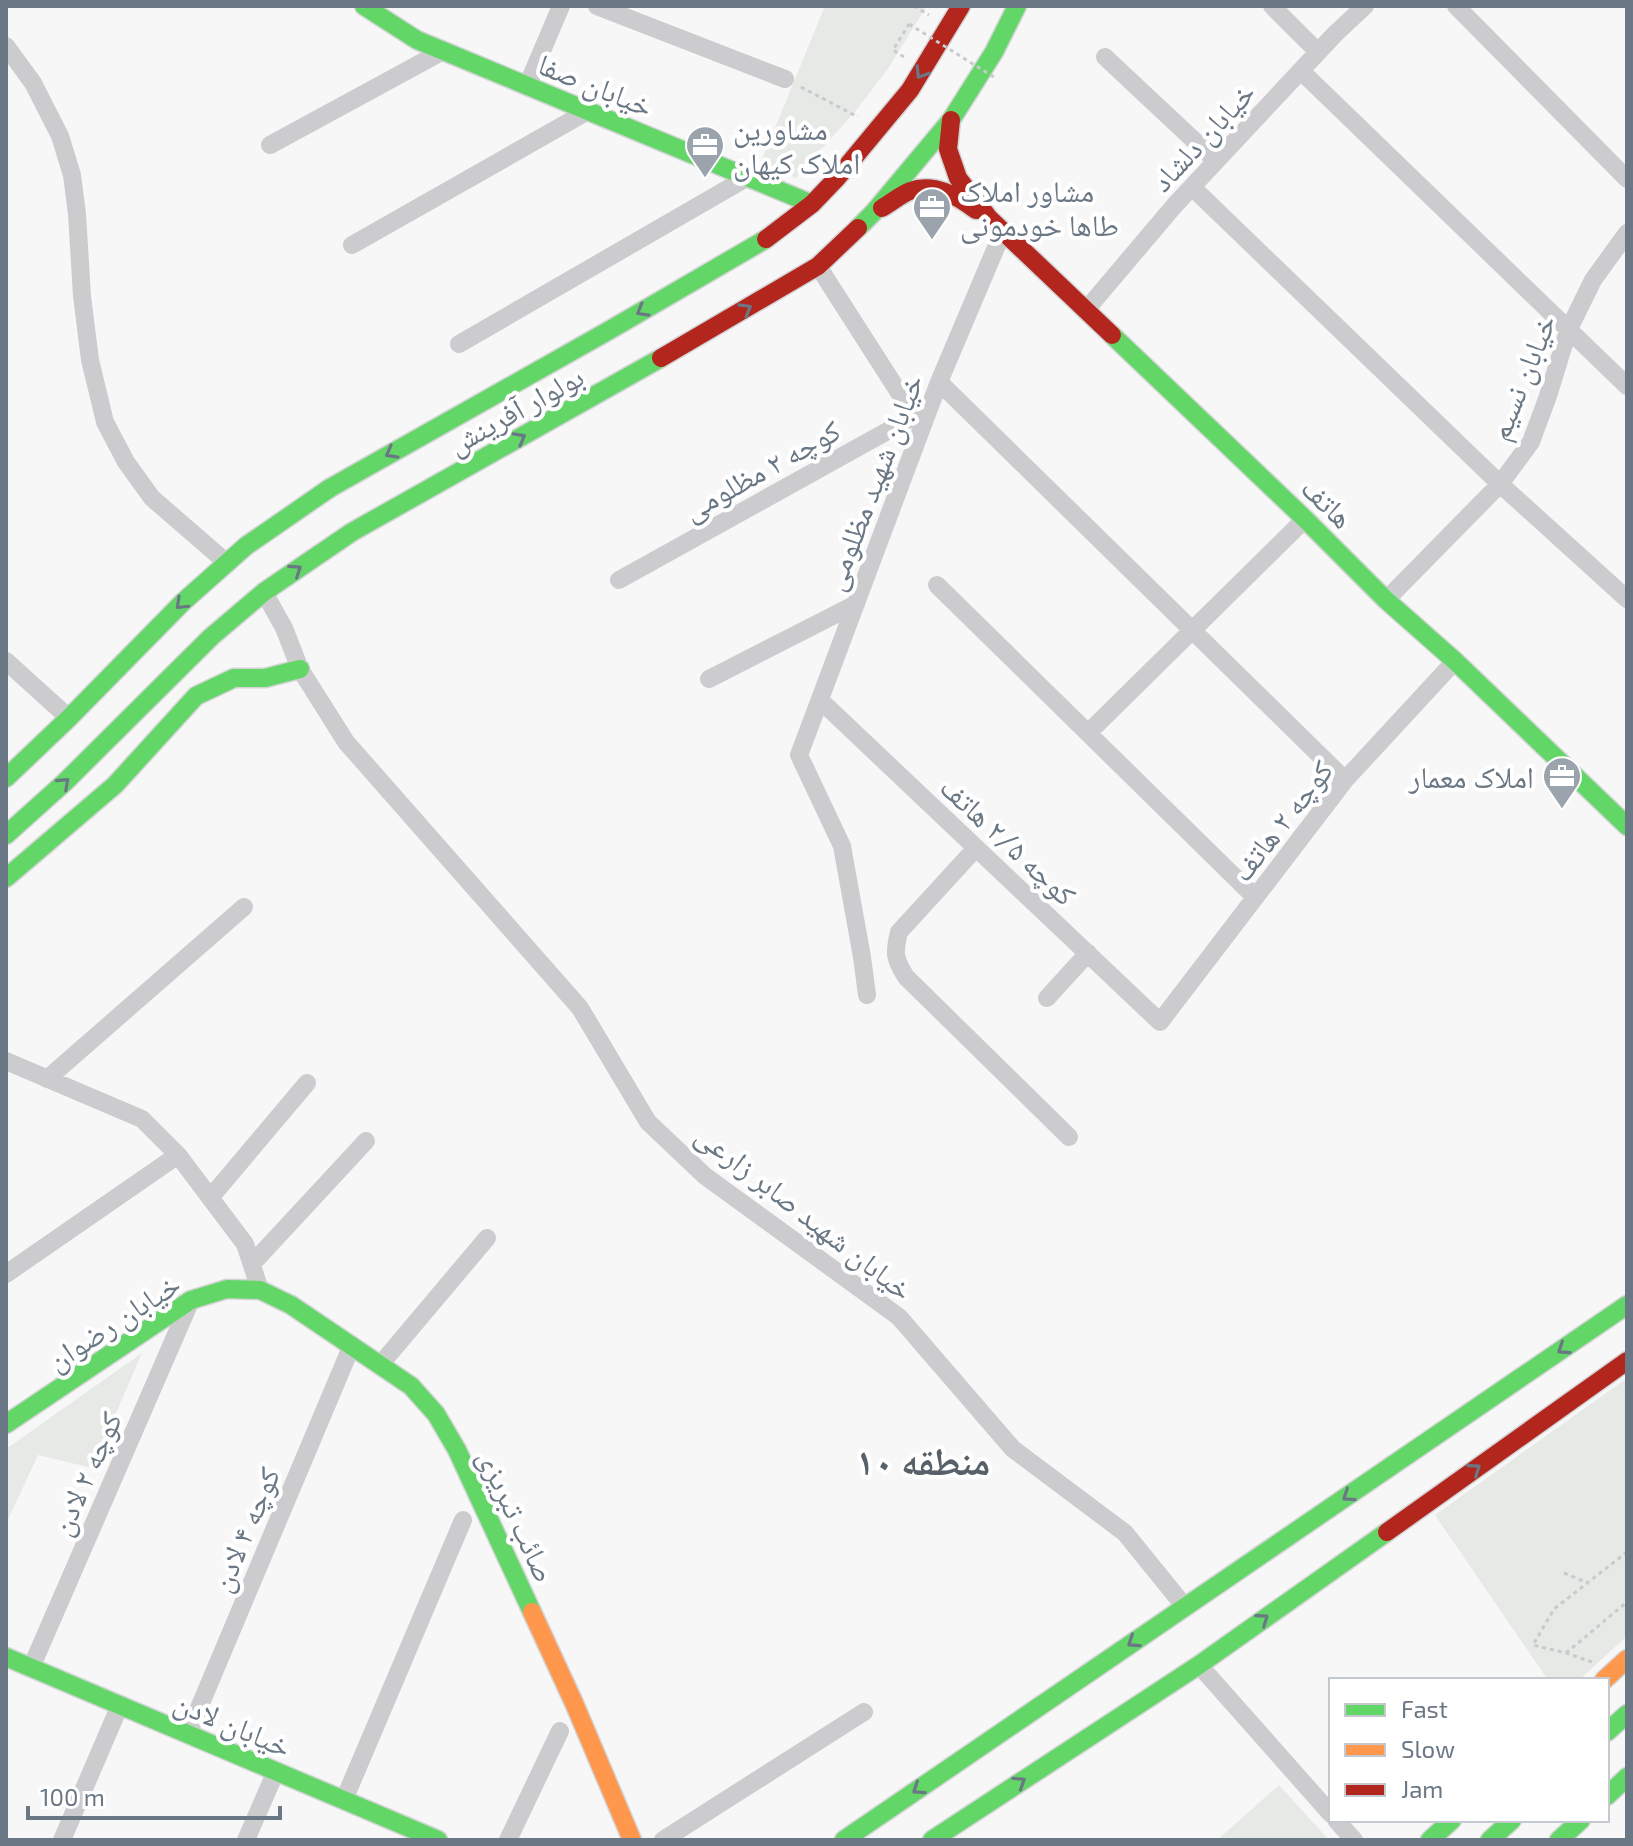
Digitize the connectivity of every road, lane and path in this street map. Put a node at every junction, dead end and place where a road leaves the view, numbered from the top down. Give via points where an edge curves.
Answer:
1 (364, 6) edge
2 (561, 6) edge
3 (597, 6) edge
4 (961, 6) edge
5 (1017, 6) edge
6 (1272, 6) edge
7 (1365, 6) edge
8 (1456, 6) edge
9 (6, 46) edge
10 (893, 50) dead end
11 (443, 51) junction
12 (1318, 52) junction
13 (1105, 57) dead end
14 (1301, 71) junction
15 (785, 79) joint
16 (997, 79) dead end
17 (527, 86) junction
18 (588, 111) junction
19 (951, 120) junction
20 (879, 128) junction
21 (270, 145) dead end
22 (1216, 161) junction
23 (748, 177) junction
24 (1627, 179) edge
25 (1192, 187) junction
26 (812, 204) junction
27 (874, 212) junction
28 (996, 225) junction
29 (1627, 233) edge
30 (352, 245) dead end
31 (818, 266) junction
32 (1086, 310) junction
33 (1568, 331) junction
34 (459, 344) dead end
35 (939, 382) junction
36 (1627, 386) edge
37 (922, 412) junction
38 (1500, 484) junction
39 (1305, 519) junction
40 (227, 563) junction
41 (619, 580) dead end
42 (937, 585) dead end
43 (264, 592) junction
44 (1627, 599) edge
45 (1386, 600) junction
46 (856, 604) junction
47 (1191, 630) junction
48 (6, 661) edge
49 (1455, 661) junction
50 (300, 669) junction
51 (709, 679) dead end
52 (820, 700) junction
53 (69, 718) junction
54 (1088, 733) junction
55 (6, 778) edge
56 (1345, 780) junction
57 (1627, 826) edge
58 (6, 835) edge
59 (976, 848) junction
60 (6, 878) edge
61 (1255, 897) junction
62 (244, 907) dead end
63 (1088, 953) junction
64 (867, 995) dead end
65 (1047, 998) dead end
66 (1160, 1022) joint
67 (10, 1068) edge
68 (47, 1079) junction
69 (307, 1083) dead end
70 (1069, 1137) dead end
71 (366, 1141) dead end
72 (178, 1155) junction
73 (210, 1198) junction
74 (487, 1238) dead end
75 (252, 1264) junction
76 (6, 1274) edge
77 (260, 1290) junction
78 (191, 1300) junction
79 (1627, 1305) edge
80 (352, 1345) junction
81 (1627, 1361) edge
82 (380, 1365) junction
83 (6, 1424) edge
84 (463, 1520) dead end
85 (1627, 1552) edge
86 (1564, 1573) dead end
87 (1588, 1583) junction
88 (1627, 1602) edge
89 (1185, 1607) junction
90 (1566, 1653) junction
91 (6, 1657) edge
92 (1199, 1665) junction
93 (31, 1668) junction
94 (1615, 1670) edge
95 (120, 1705) junction
96 (864, 1712) dead end
97 (1627, 1714) edge
98 (1609, 1730) edge
99 (560, 1731) dead end
100 (188, 1734) junction
101 (276, 1771) junction
102 (1627, 1777) edge
103 (1609, 1794) edge
104 (344, 1800) junction
105 (1329, 1812) edge
106 (1338, 1822) edge
107 (1450, 1822) edge
108 (1510, 1822) edge
109 (1579, 1822) edge
110 (430, 1838) edge
111 (62, 1840) edge
112 (246, 1840) edge
113 (508, 1840) edge
114 (632, 1840) edge
115 (663, 1840) edge
116 (844, 1840) edge
117 (932, 1840) edge
118 (1354, 1840) edge
119 (1430, 1840) edge
120 (1490, 1840) edge
121 (1559, 1840) edge

1 - 11 main road, خیابان صفا
2 - 17 street
3 - 15 street
4 -> 20 main road, بولوار آفرینش via 910,90
5 - 19 main road, بولوار آفرینش
6 - 12 street
7 - 12 street, خیابان دلشاد
8 - 24 street
9 - 40 street via 33,83 60,136 72,175 90,360 105,422 152,498
10 - 16 path, bridge via 909,24
11 - 17 main road, خیابان صفا
11 - 21 street
12 - 14 street, خیابان دلشاد
13 - 22 street
14 - 22 street, خیابان دلشاد
14 - 33 street
15 - 20 path
17 - 18 main road, خیابان صفا
18 - 23 main road, خیابان صفا
18 - 30 street
19 - 27 main road, بولوار آفرینش
19 - 28 main road, هاتف via 948,149 958,178
20 - 26 main road, بولوار آفرینش
22 - 25 street, خیابان دلشاد
23 - 26 main road, خیابان صفا
23 - 34 street
25 - 32 street, خیابان دلشاد
25 - 38 street
26 -> 40 main road, بولوار آفرینش via 774,234 330,488
27 - 28 main road, هاتف via 910,191 932,188 956,196
27 - 31 main road, بولوار آفرینش
28 - 32 main road, هاتف
28 - 35 street, خیابان شهید مظلومی
29 - 33 street, خیابان نسیم via 1593,280
31 - 37 street
43 -> 31 main road, بولوار آفرینش via 352,532
32 - 39 main road, هاتف
33 - 36 street
33 - 38 street, خیابان نسیم via 1531,442
35 - 37 street, خیابان شهید مظلومی
35 - 47 street
37 - 41 street, کوچه ۲ مظلومی
37 - 46 street, خیابان شهید مظلومی
38 - 44 street
38 - 45 street, خیابان نسیم
39 - 45 main road, هاتف
39 - 47 street
40 -> 53 main road, بولوار آفرینش
42 - 54 street
43 - 50 street, خیابان شهید صابر زارعی
58 -> 43 main road, بولوار آفرینش
45 - 49 main road, هاتف
46 - 51 street
46 - 52 street, خیابان شهید مظلومی
47 - 54 street
47 - 56 street
48 - 53 street
49 - 56 street, کوچه ۲ هاتف
49 - 57 main road, هاتف
50 - 60 main road via 265,678 234,678 196,696 115,785
50 - 89 street, خیابان شهید صابر زارعی via 346,742 580,1008 648,1122 705,1176 899,1317 1013,1449 1125,1533
52 - 59 street, کوچه ۲/۵ هاتف
52 - 64 street, خیابان شهید مظلومی via 799,755 842,846
53 - 55 main road, بولوار آفرینش
54 - 61 street
56 - 61 street, کوچه ۲ هاتف
59 - 63 street, کوچه ۲/۵ هاتف
59 - 70 street via 899,932 896,962
61 - 66 street, کوچه ۲ هاتف
62 - 68 street
63 - 65 street
63 - 66 street, کوچه ۲/۵ هاتف
67 - 68 street
68 - 72 street via 142,1119
69 - 73 street
71 - 75 street
72 - 73 street
72 - 76 street
73 - 75 street via 245,1244
74 - 82 street
75 - 77 street
77 - 78 main road, خیابان رضوان via 227,1289
77 - 80 main road, صائب تبریزی
78 - 83 main road, خیابان رضوان
78 - 93 street, کوچه ۲ لادن
79 -> 89 main road
80 - 82 main road, صائب تبریزی
80 - 100 street, کوچه ۴ لادن
92 -> 81 main road
82 - 114 main road, صائب تبریزی via 411,1386 457,1450
84 - 104 street
85 - 87 path
86 - 87 path
87 - 90 path via 1554,1609 1533,1645
88 - 90 path
89 -> 116 main road
90 - 94 path
91 - 93 main road, خیابان لادن
92 - 105 street
117 -> 92 main road
93 - 95 main road, خیابان لادن
95 - 100 main road, خیابان لادن
95 - 111 street
96 - 115 street
97 - 98 main road
99 - 113 street
100 - 101 main road, خیابان لادن
101 - 104 main road, خیابان لادن
101 - 112 street
102 - 103 main road
104 - 110 main road, خیابان لادن
106 - 118 street
107 - 119 main road
108 - 120 main road
109 - 121 main road

